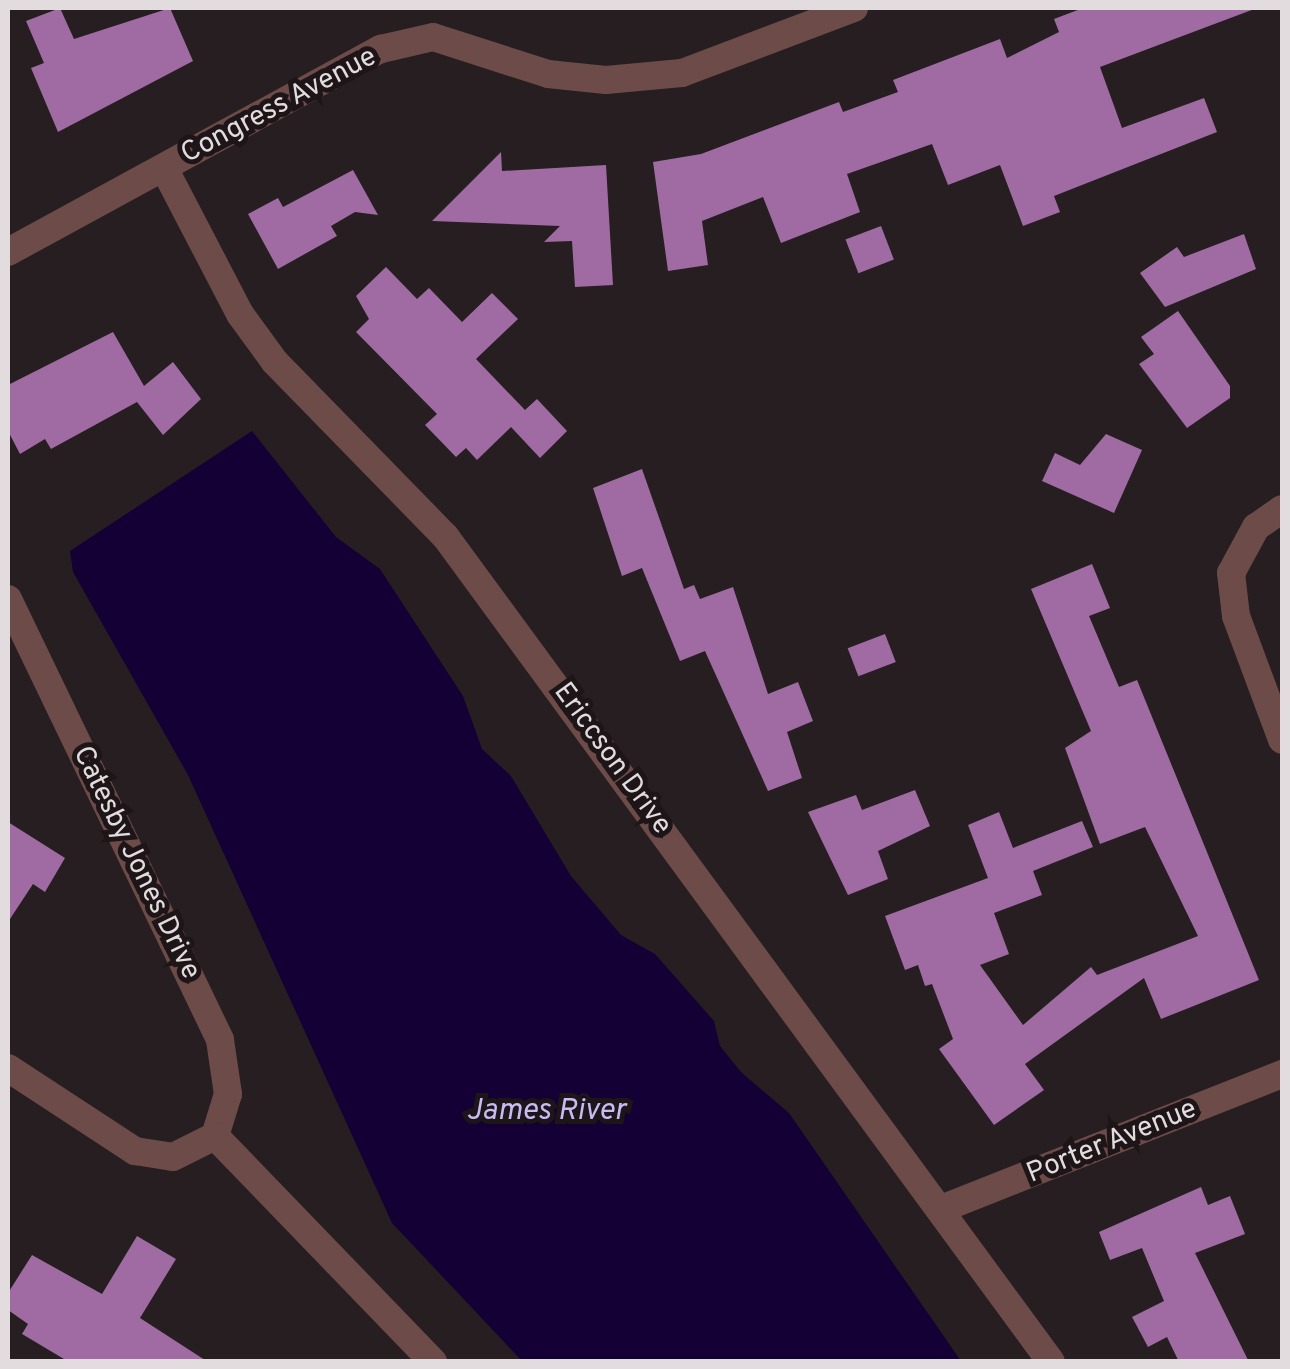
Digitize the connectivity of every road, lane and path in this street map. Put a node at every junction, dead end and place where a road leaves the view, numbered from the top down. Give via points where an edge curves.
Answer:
1 (854, 8) edge
2 (164, 168) junction
3 (8, 252) edge
4 (1282, 509) edge
5 (8, 599) edge
6 (1282, 740) edge
7 (8, 1068) edge
8 (1282, 1074) edge
9 (215, 1136) junction
10 (941, 1210) junction
11 (433, 1362) edge
12 (1051, 1362) edge

1 - 2 street, Congress Avenue via 682,72 606,80 548,74 433,37 380,48
2 - 3 street, Congress Avenue
2 - 10 street, Ericcson Drive via 266,350 445,536
4 - 6 street via 1256,527 1232,573 1236,616
5 - 9 street, Catesby Jones Drive via 220,1040 228,1094
7 - 9 street via 135,1150 173,1157
8 - 10 street, Porter Avenue
9 - 11 street
10 - 12 street, Ericcson Drive

